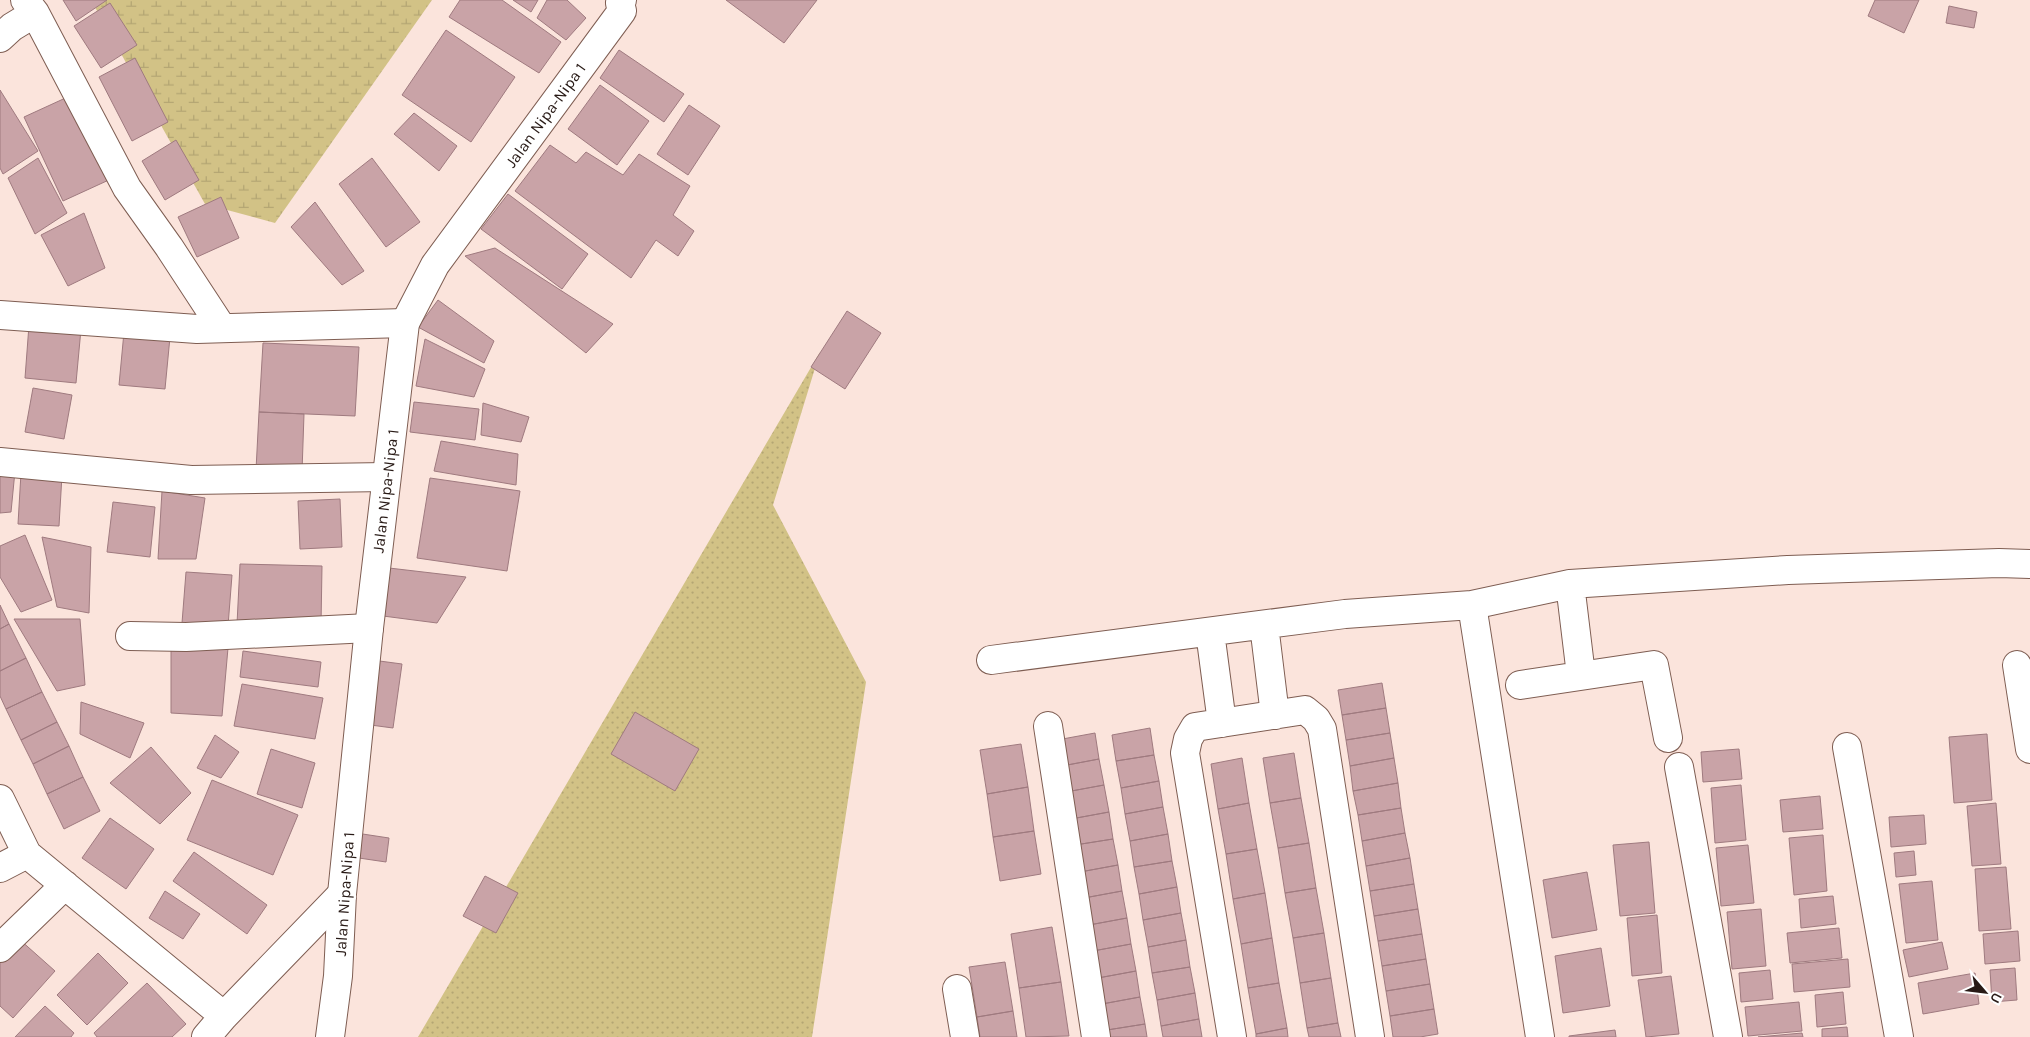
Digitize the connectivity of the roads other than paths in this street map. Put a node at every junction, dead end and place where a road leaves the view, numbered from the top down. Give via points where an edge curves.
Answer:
1 (621, 5) edge
2 (30, 6) edge
3 (0, 38) edge
4 (0, 315) edge
5 (405, 322) junction
6 (222, 328) junction
7 (0, 462) edge
8 (386, 477) junction
9 (2030, 564) edge
10 (1570, 584) junction
11 (1472, 605) junction
12 (1264, 625) junction
13 (369, 628) junction
14 (1210, 632) junction
15 (130, 636) dead end
16 (991, 660) dead end
17 (2016, 665) dead end
18 (1581, 675) junction
19 (1520, 685) dead end
20 (1274, 715) junction
21 (1222, 723) junction
22 (1048, 726) dead end
23 (1668, 738) dead end
24 (1848, 747) dead end
25 (2030, 749) edge
26 (1679, 768) dead end
27 (0, 799) edge
28 (27, 854) junction
29 (0, 868) edge
30 (65, 885) junction
31 (342, 894) junction
32 (0, 948) edge
33 (958, 990) dead end
34 (224, 1016) junction
35 (206, 1037) edge
36 (330, 1037) edge
37 (965, 1037) edge
38 (1096, 1037) edge
39 (1232, 1037) edge
40 (1370, 1037) edge
41 (1540, 1037) edge
42 (1728, 1037) edge
43 (1899, 1037) edge

1 - 5 street, Jalan Nipa-Nipa 1 via 435,265
2 - 3 street
2 - 6 street via 127,188
4 - 6 street
5 - 6 street
5 - 8 street, Jalan Nipa-Nipa 1
7 - 8 street via 191,480
8 - 13 street, Jalan Nipa-Nipa 1
9 - 10 street via 1788,570
10 - 11 street
10 - 18 street
11 - 12 street via 1345,614
11 - 41 street
12 - 14 street
12 - 20 street
13 - 15 street via 186,637
13 - 31 street, Jalan Nipa-Nipa 1
14 - 16 street
14 - 21 street
17 - 25 street
18 - 19 street
18 - 23 street via 1654,665
20 - 21 street
20 - 40 street via 1305,710 1322,729
21 - 39 street via 1195,727 1185,753
22 - 38 street
24 - 43 street
26 - 42 street
27 - 28 street
28 - 29 street
28 - 30 street
30 - 32 street
30 - 34 street
31 - 34 street
31 - 36 street, Jalan Nipa-Nipa 1 via 338,976
33 - 37 street
34 - 35 street

